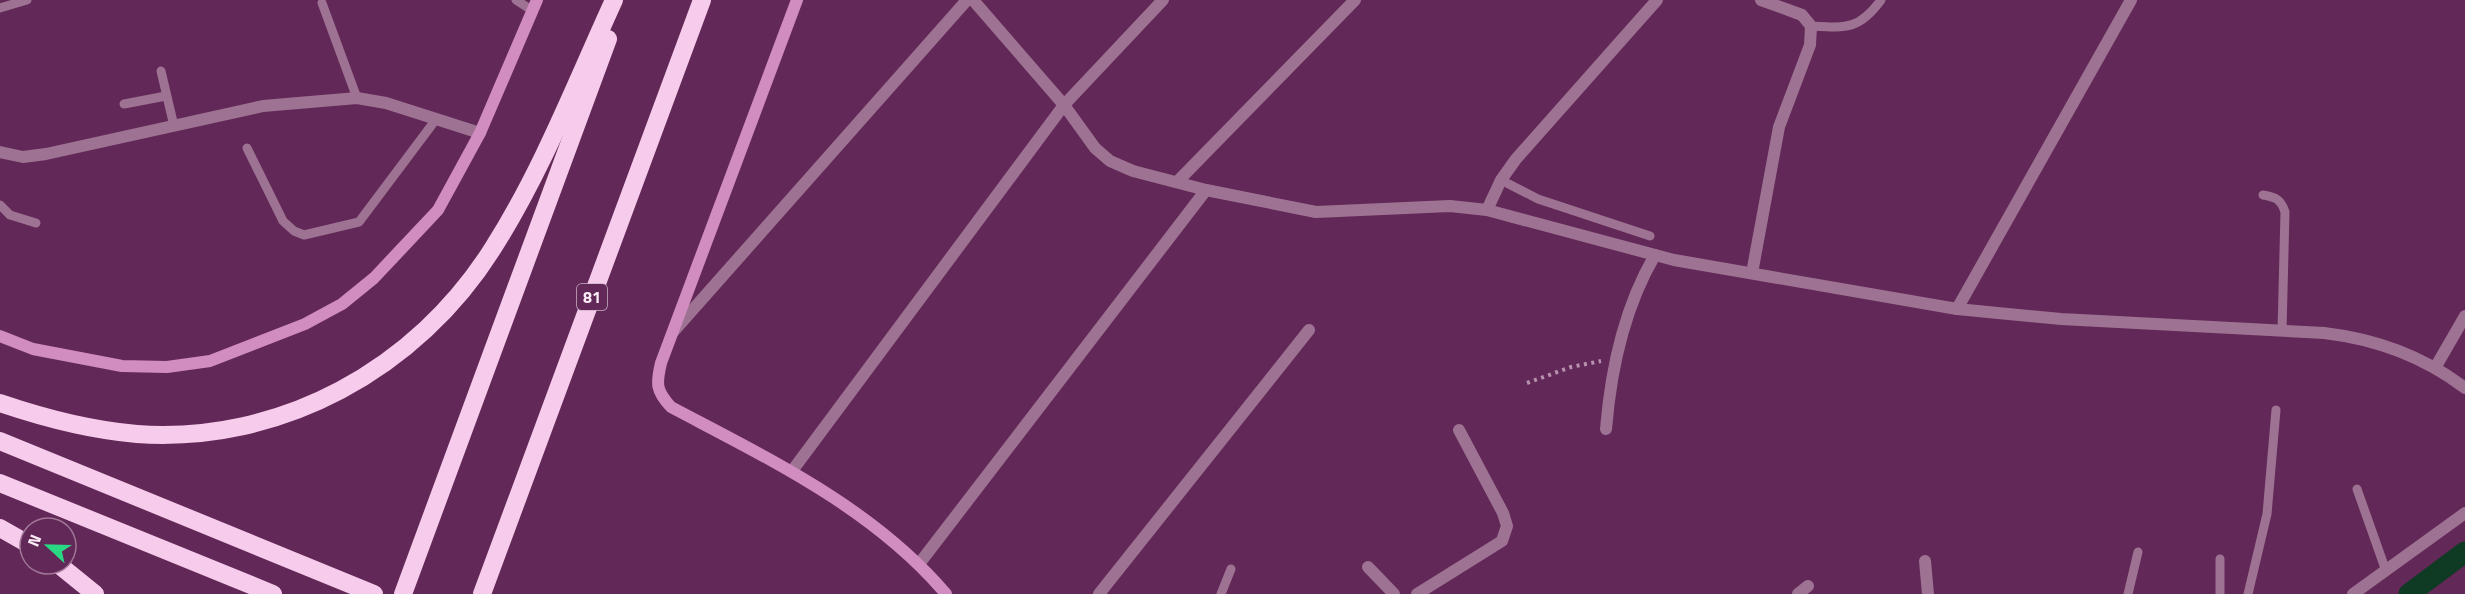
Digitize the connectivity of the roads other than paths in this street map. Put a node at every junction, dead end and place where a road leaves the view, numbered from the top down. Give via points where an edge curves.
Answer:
1 (27, 0) edge
2 (516, 0) edge
3 (614, 0) edge
4 (622, 0) edge
5 (702, 0) edge
6 (797, 0) edge
7 (967, 0) edge
8 (974, 0) edge
9 (1163, 0) edge
10 (1355, 0) edge
11 (1657, 0) edge
12 (1761, 0) edge
13 (1881, 0) edge
14 (2131, 0) edge
15 (322, 3) dead end
16 (535, 6) edge
17 (0, 8) edge
18 (1811, 26) junction
19 (161, 71) dead end
20 (166, 96) junction
21 (357, 98) junction
22 (124, 104) dead end
23 (1064, 105) junction
24 (437, 118) junction
25 (174, 126) junction
26 (480, 133) junction
27 (247, 148) dead end
28 (0, 152) edge
29 (1501, 180) junction
30 (1176, 182) junction
31 (1206, 190) junction
32 (2263, 195) dead end
33 (0, 205) edge
34 (1487, 210) junction
35 (36, 223) dead end
36 (1650, 236) dead end
37 (1655, 255) junction
38 (1752, 273) junction
39 (1957, 309) junction
40 (2465, 316) edge
41 (1309, 330) dead end
42 (2282, 331) junction
43 (671, 334) junction
44 (0, 336) edge
45 (2435, 368) junction
46 (2465, 388) edge
47 (0, 403) edge
48 (2276, 410) dead end
49 (1606, 429) dead end
50 (1459, 430) dead end
51 (0, 441) edge
52 (792, 471) junction
53 (0, 483) edge
54 (2357, 489) dead end
55 (2465, 513) edge
56 (0, 528) edge
57 (18, 538) edge
58 (2138, 552) dead end
59 (2220, 559) dead end
60 (1925, 561) dead end
61 (919, 564) junction
62 (1368, 567) dead end
63 (1231, 569) dead end
64 (2386, 571) junction
65 (73, 576) edge
66 (95, 594) edge
67 (273, 594) edge
68 (374, 594) edge
69 (403, 594) edge
70 (482, 594) edge
71 (946, 594) edge
72 (1099, 594) edge
73 (1221, 594) edge
74 (1394, 594) edge
75 (1417, 594) edge
76 (1928, 594) edge
77 (2127, 594) edge
78 (2220, 594) edge
79 (2248, 594) edge
80 (2353, 594) edge

1 - 17 lane
2 - 16 lane
3 - 47 highway via 534,174 492,249 440,318 377,369 345,390 307,407 245,426 209,432 100,430
4 - 69 highway
5 - 70 highway, 81
6 - 43 main road
7 - 43 street
8 - 23 street
9 - 23 street
10 - 30 street
11 - 29 street
12 - 18 street via 1802,15
13 - 18 lane via 1856,25
14 - 39 street
15 - 21 lane
16 - 26 main road
18 - 38 street via 1810,45 1779,127
19 - 20 lane
20 - 22 lane
20 - 25 lane
21 - 24 street via 386,102
21 - 25 street via 263,106
23 - 30 street via 1095,148 1110,161
23 - 52 street
24 - 26 street
24 - 27 lane via 359,222 304,235 283,221
25 - 28 street via 46,154 23,157
26 - 44 main road via 438,210 406,247 342,304 305,324 210,361 167,367 122,366 33,349
29 - 34 street
29 - 36 lane via 1538,199
30 - 31 street
31 - 34 street via 1316,212 1450,206
31 - 61 street
32 - 42 lane via 2282,202 2285,212
33 - 35 lane via 10,215
34 - 37 street
37 - 38 street
37 - 49 street via 1641,278 1626,318 1609,390
38 - 39 street
39 - 42 street
40 - 45 street
41 - 72 street
42 - 45 street via 2357,337 2389,346
43 - 52 main road via 657,380 660,395 671,408
45 - 46 street
48 - 79 lane via 2267,514
50 - 75 street via 1507,526 1502,541
51 - 68 highway
52 - 61 main road via 874,525
53 - 67 highway
54 - 64 lane
55 - 64 street
56 - 57 highway
58 - 77 lane
59 - 78 lane
60 - 76 street
61 - 71 main road
62 - 74 street
63 - 73 lane
64 - 80 street
65 - 66 highway

